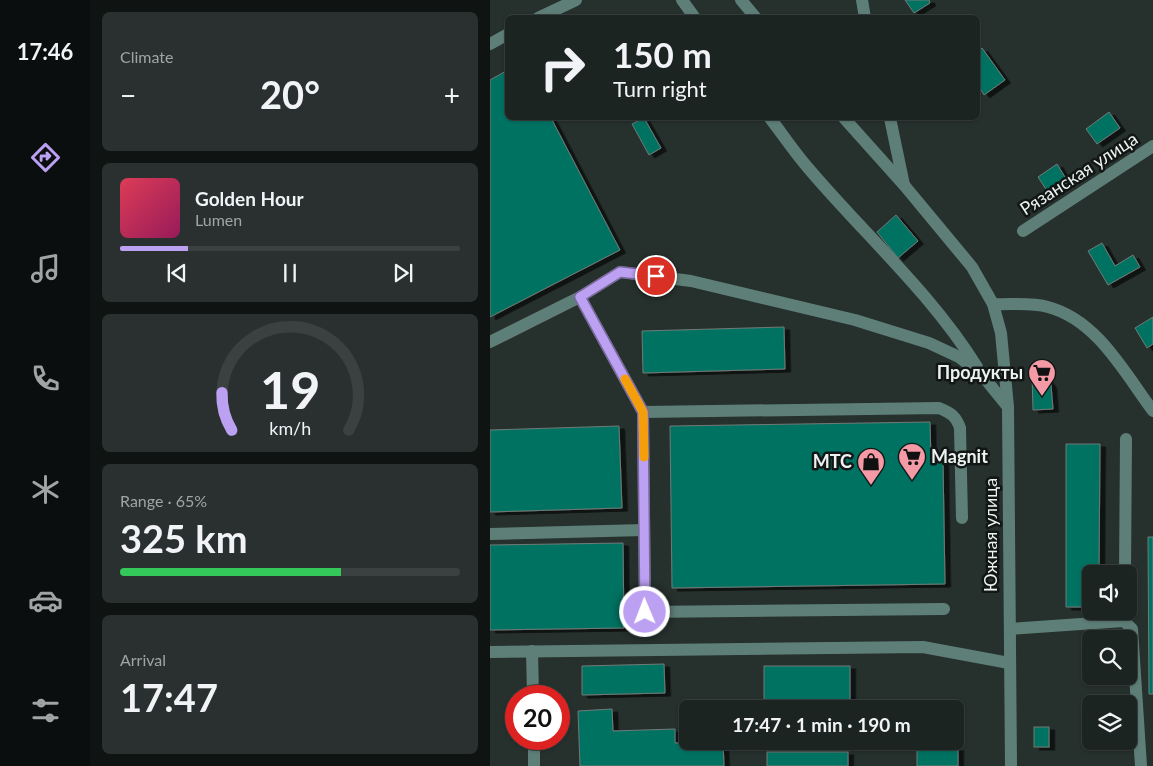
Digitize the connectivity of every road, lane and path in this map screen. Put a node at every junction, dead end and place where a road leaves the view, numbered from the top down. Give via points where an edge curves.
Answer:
1 (576, 0) edge
2 (682, 0) edge
3 (741, 0) edge
4 (862, 0) edge
5 (544, 15) edge
6 (693, 15) edge
7 (754, 15) edge
8 (864, 15) edge
9 (505, 36) edge
10 (490, 44) edge
11 (771, 120) edge
12 (846, 120) edge
13 (890, 120) edge
14 (1153, 146) edge
15 (904, 185) junction
16 (1024, 231) dead end
17 (580, 297) junction
18 (993, 304) junction
19 (490, 342) edge
20 (982, 375) junction
21 (1008, 407) junction
22 (1153, 411) edge
23 (643, 412) junction
24 (1126, 439) dead end
25 (962, 518) dead end
26 (644, 530) junction
27 (490, 534) edge
28 (1125, 565) edge
29 (944, 610) dead end
30 (1089, 620) edge
31 (1126, 620) edge
32 (1010, 629) junction
33 (532, 651) junction
34 (490, 652) edge
35 (1009, 663) junction
36 (533, 685) edge
37 (534, 750) edge
38 (534, 766) edge
39 (1011, 766) edge
40 (1141, 766) edge

1 - 5 street
2 - 6 street
3 - 7 street
4 - 8 street
9 - 10 street
11 - 20 street via 808,169 956,333
12 - 15 street, Южная улица
13 - 15 street
14 - 16 street, Рязанская улица
15 - 18 street, Южная улица via 972,267
17 - 19 street
17 - 20 street via 620,272 691,281 898,333 959,358
17 - 23 street
18 - 21 street, Южная улица via 1001,334
18 - 22 street via 1046,306 1077,319 1098,338
20 - 21 street
21 - 32 street, Южная улица
23 - 25 street via 939,408 950,413 960,428
23 - 26 street
24 - 28 street
26 - 27 street
26 - 29 street via 645,612
30 - 32 street
31 - 40 street via 1132,629
32 - 35 street, Южная улица
33 - 34 street
33 - 35 street via 923,647
33 - 36 street
35 - 39 street, Южная улица
37 - 38 street

